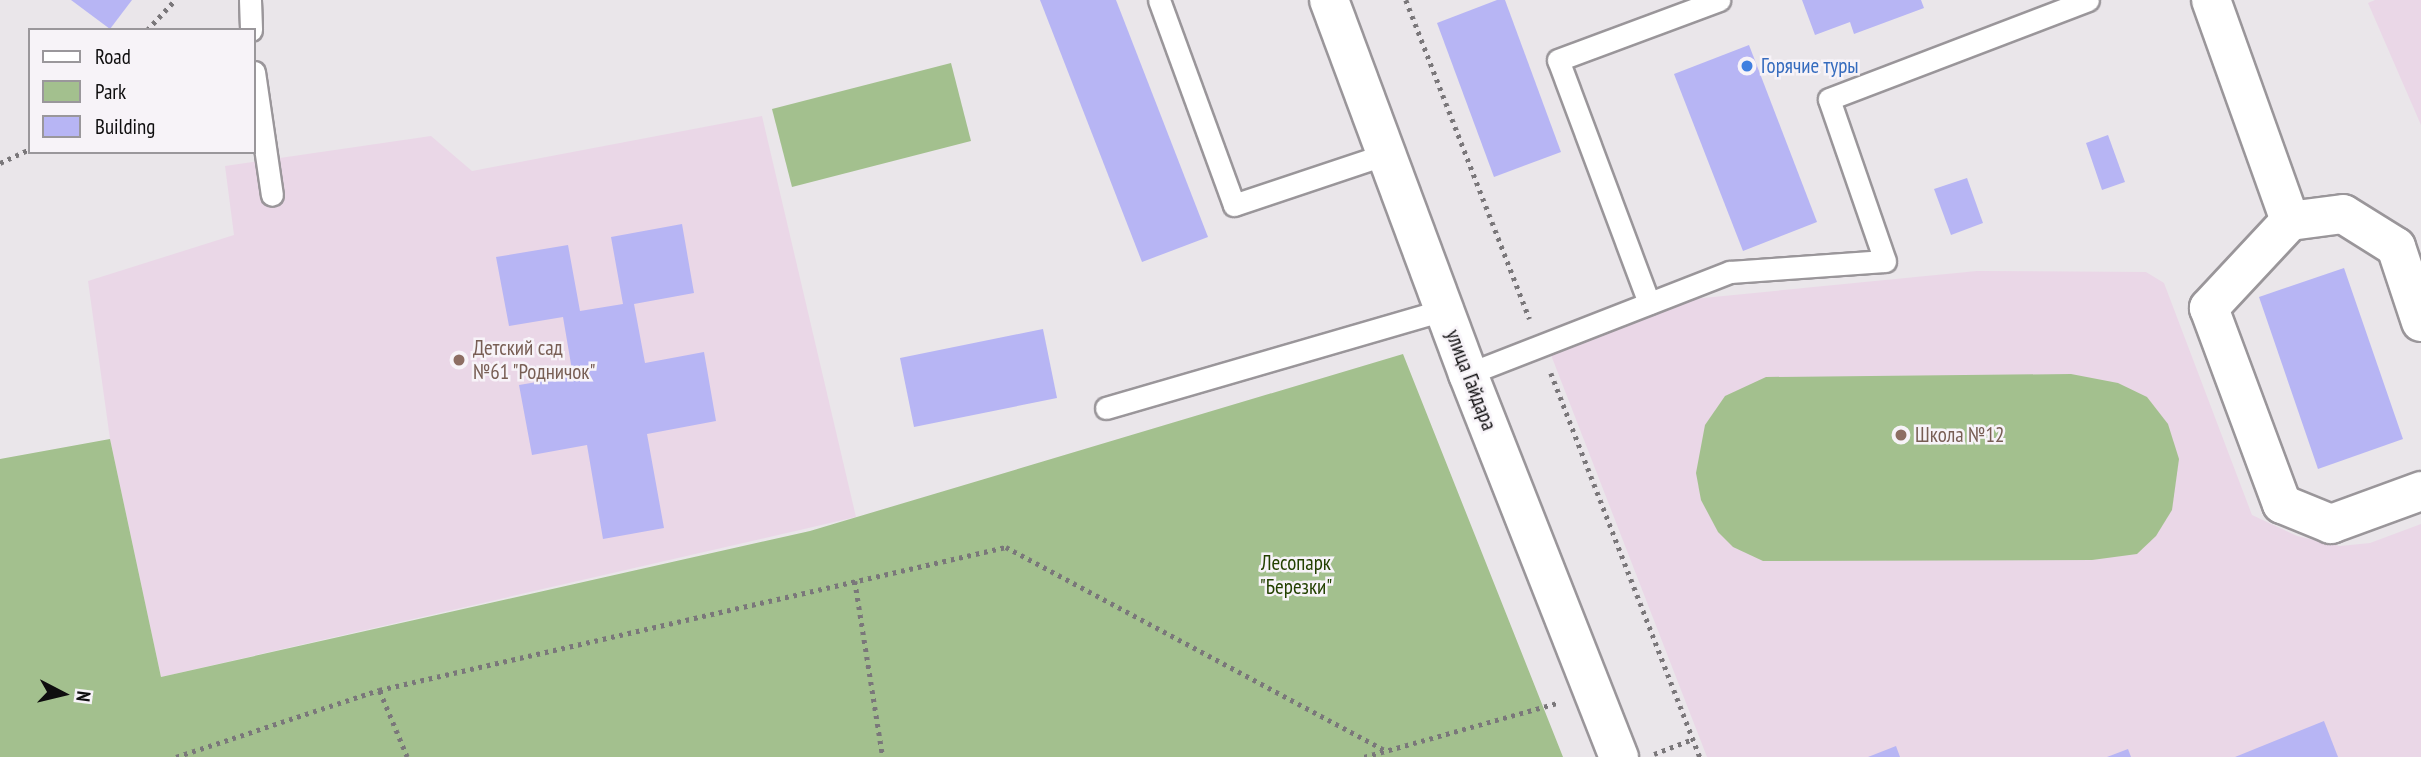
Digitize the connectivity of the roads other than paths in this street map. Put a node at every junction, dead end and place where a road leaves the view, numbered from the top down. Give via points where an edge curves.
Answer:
1 (250, 0) edge
2 (1159, 0) edge
3 (1329, 0) edge
4 (1719, 0) edge
5 (2088, 0) edge
6 (2211, 0) edge
7 (251, 28) edge
8 (256, 86) edge
9 (1386, 154) junction
10 (272, 195) dead end
11 (2290, 221) junction
12 (1649, 303) junction
13 (1444, 310) junction
14 (2421, 322) edge
15 (1468, 374) junction
16 (1106, 408) dead end
17 (2421, 491) edge
18 (1619, 757) edge

1 - 7 lane
2 - 9 lane via 1234,205
3 - 9 street, улица Гайдара
4 - 12 lane via 1558,60
5 - 12 lane via 1829,99 1885,261 1730,272
6 - 11 street
8 - 10 lane
9 - 13 street, улица Гайдара
11 - 14 street via 2343,214 2396,247
11 - 17 street via 2209,308 2282,504 2331,524
12 - 15 lane
13 - 15 street, улица Гайдара
13 - 16 lane
15 - 18 street, улица Гайдара

